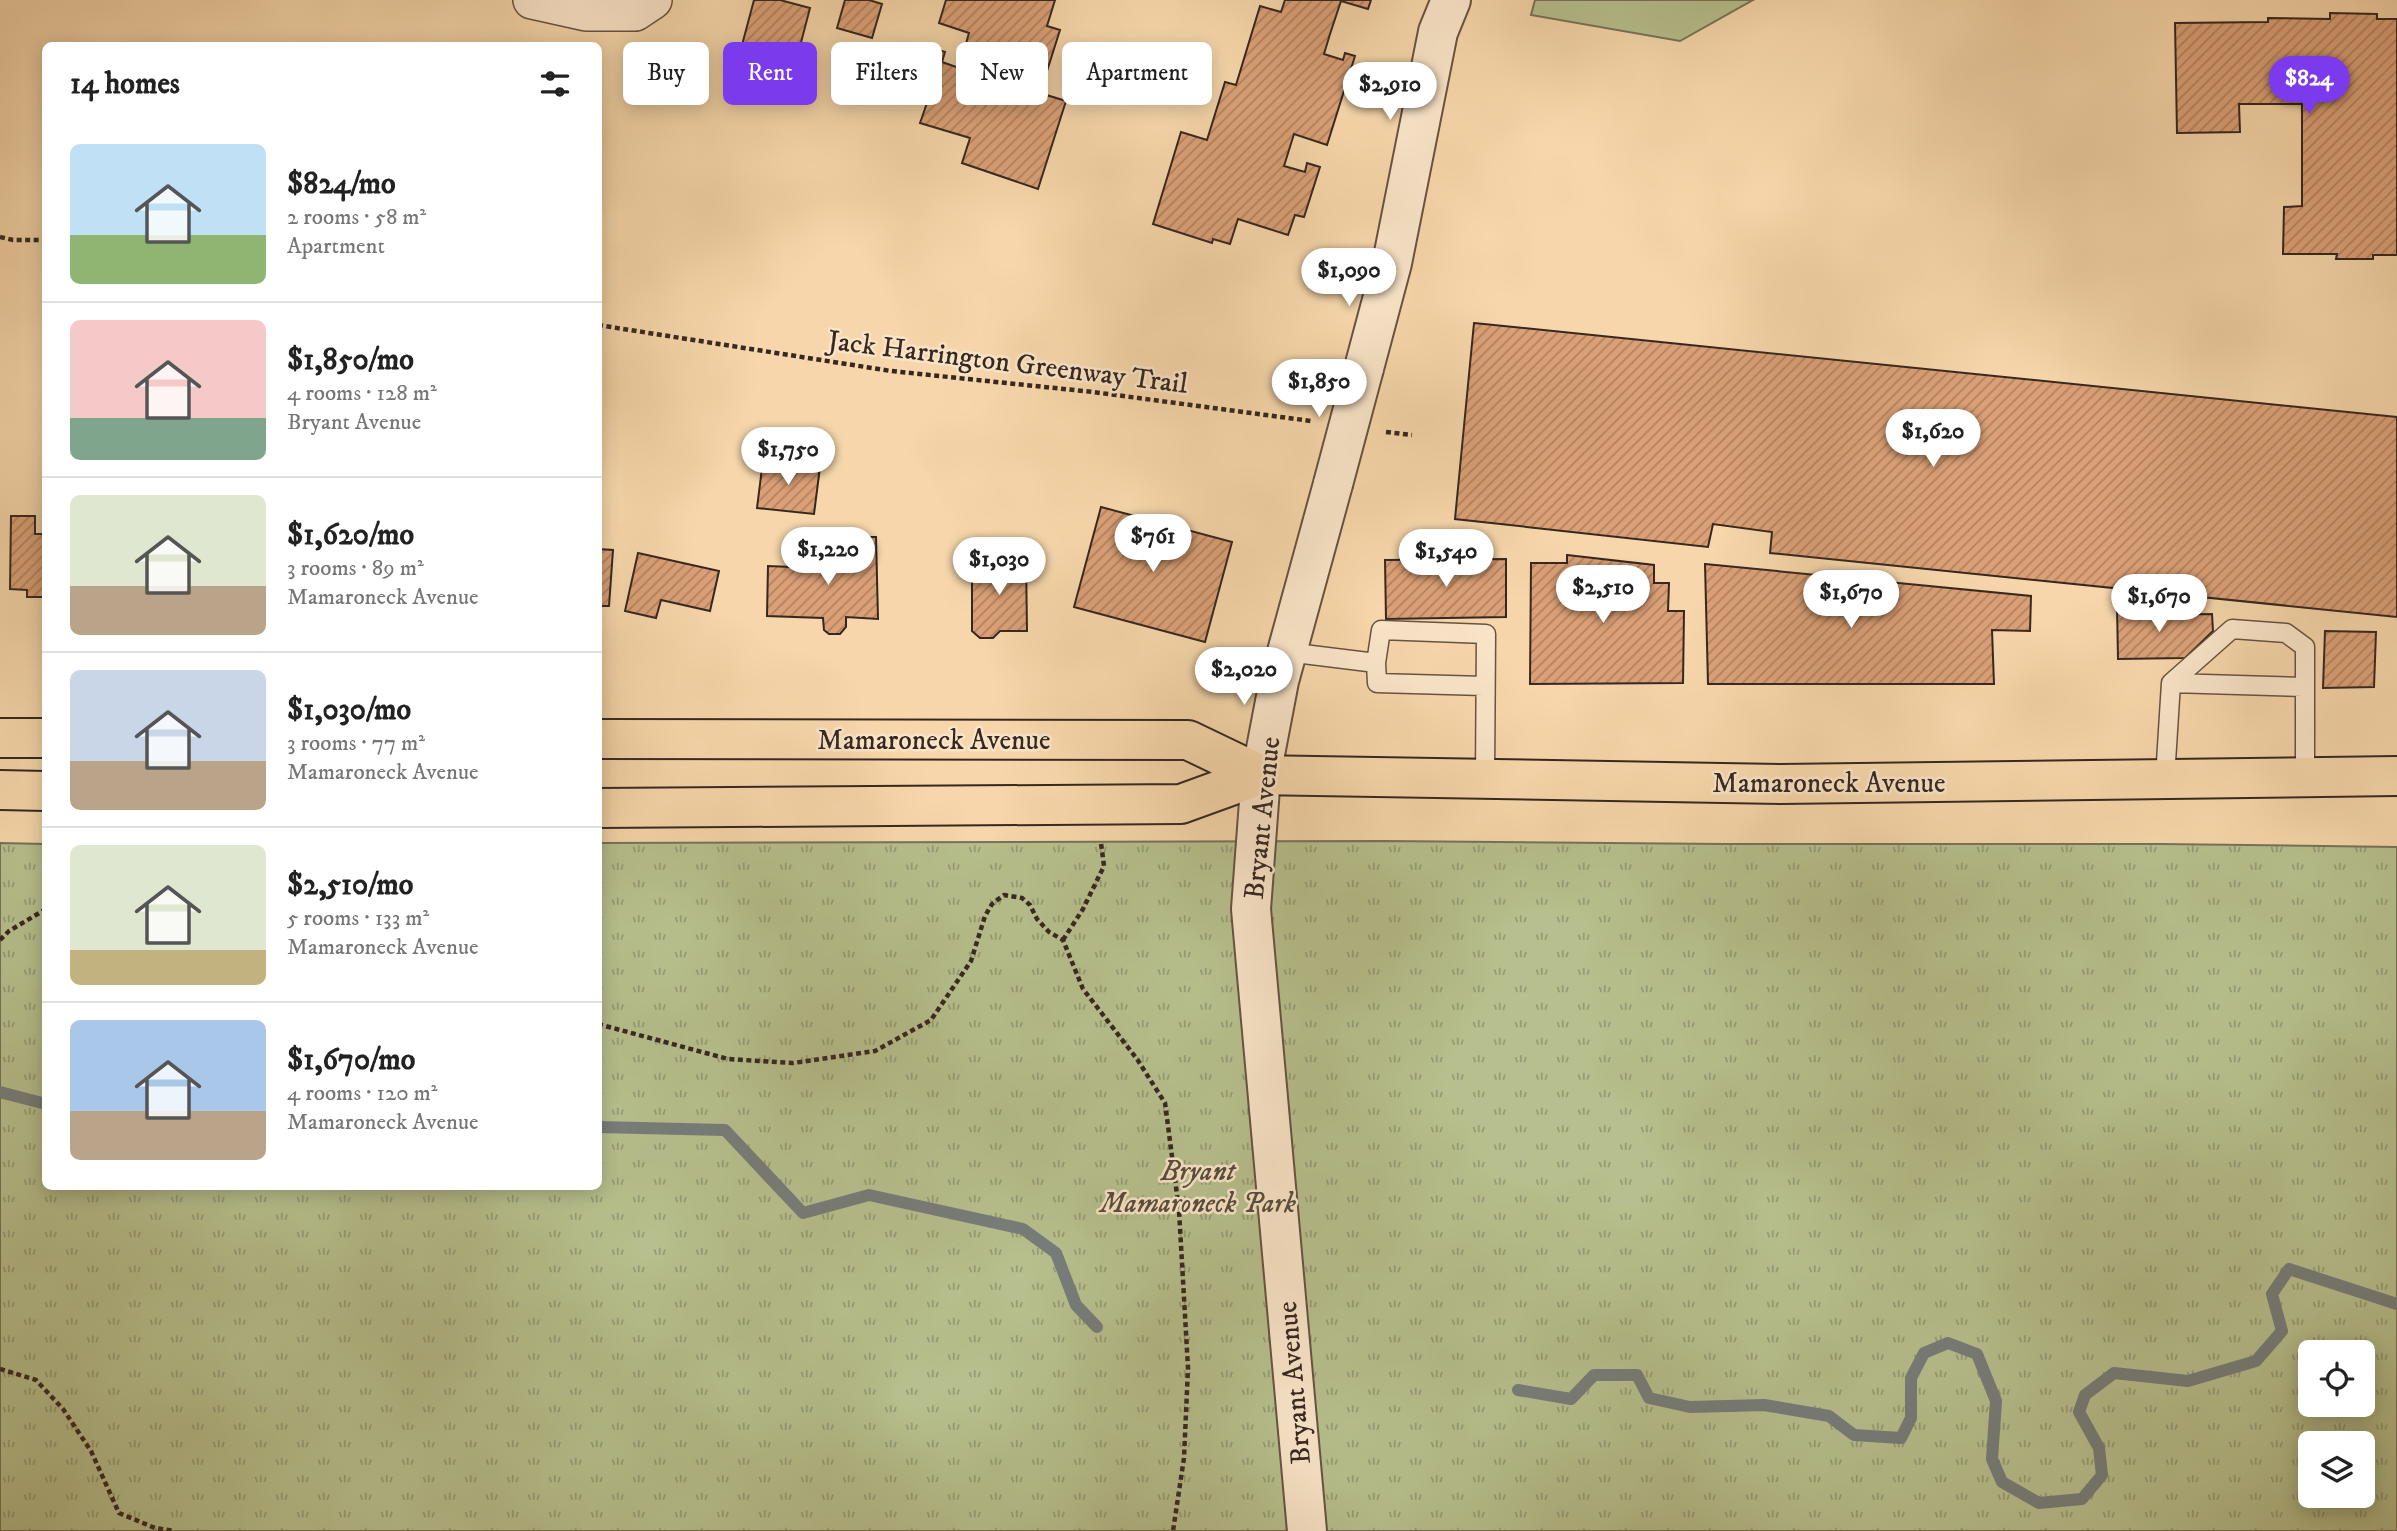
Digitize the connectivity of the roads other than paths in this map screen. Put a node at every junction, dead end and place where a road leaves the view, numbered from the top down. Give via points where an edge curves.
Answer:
1 (531, 0) edge
2 (1451, 0) edge
3 (640, 6) edge
4 (1287, 652) junction
5 (1376, 663) junction
6 (2171, 683) junction
7 (1485, 686) junction
8 (2304, 687) junction
9 (0, 738) edge
10 (42, 738) edge
11 (602, 739) edge
12 (1261, 775) junction
13 (2397, 776) edge
14 (2305, 777) junction
15 (2165, 778) junction
16 (1486, 779) junction
17 (0, 790) edge
18 (42, 791) edge
19 (602, 808) edge
20 (1307, 1531) edge

1 - 3 street via 586,12
2 - 4 street, Bryant Avenue, bridge via 1438,32 1392,263
4 - 5 lane
4 - 12 street, Bryant Avenue
5 - 7 lane via 1377,683
5 - 7 lane via 1381,629 1486,634
6 - 8 lane
6 - 8 lane via 2232,629 2286,633 2305,647
6 - 15 lane
7 - 16 lane
8 - 14 lane
9 - 10 main road
11 - 12 main road, Mamaroneck Avenue via 1188,740
12 - 16 main road, Mamaroneck Avenue
12 - 19 main road, Mamaroneck Avenue via 1181,804
12 - 20 street, Bryant Avenue via 1251,909
13 - 14 main road, Mamaroneck Avenue
14 - 15 main road, Mamaroneck Avenue
15 - 16 main road, Mamaroneck Avenue via 1781,784
17 - 18 main road

